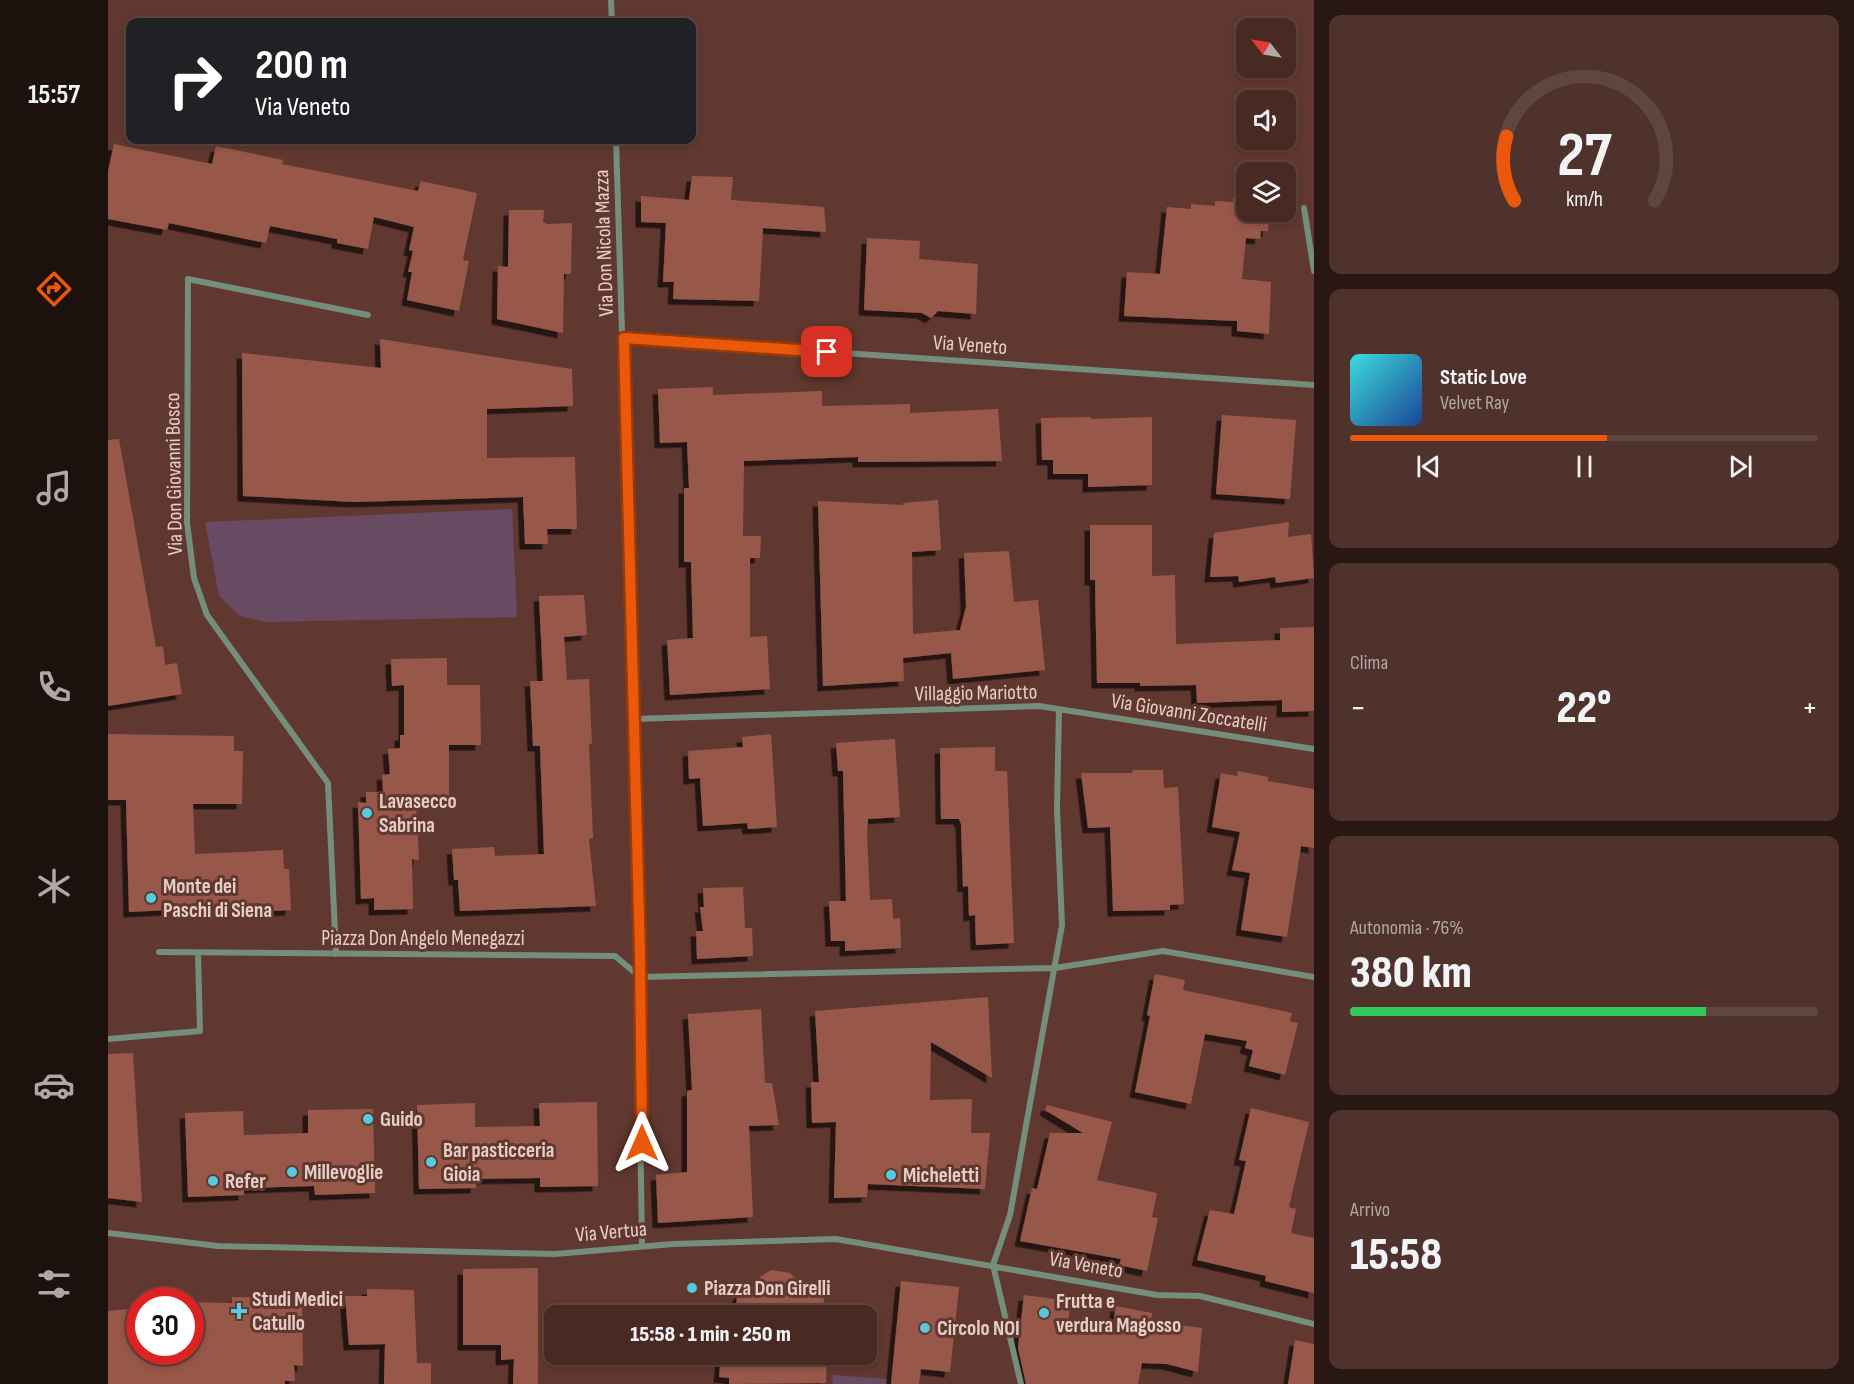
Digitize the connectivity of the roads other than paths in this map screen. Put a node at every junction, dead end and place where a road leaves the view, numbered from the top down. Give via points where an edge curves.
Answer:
1 (611, 0) edge
2 (612, 18) edge
3 (616, 144) edge
4 (1304, 208) dead end
5 (1314, 271) edge
6 (368, 315) dead end
7 (624, 338) junction
8 (1314, 385) edge
9 (1059, 709) junction
10 (634, 719) junction
11 (1314, 749) edge
12 (159, 952) dead end
13 (198, 954) junction
14 (336, 954) junction
15 (1055, 968) junction
16 (1314, 977) edge
17 (640, 978) junction
18 (108, 1039) edge
19 (108, 1233) edge
20 (642, 1245) junction
21 (993, 1265) junction
22 (1314, 1324) edge
23 (1021, 1384) edge

1 - 2 street
3 - 7 street, Via Don Nicola Mazza
4 - 5 street
6 - 14 street, Via Don Giovanni Bosco via 188,279 188,523 194,578 207,615 328,783
7 - 8 street, Via Veneto
7 - 10 street, Via Don Nicola Mazza
9 - 10 street, Villaggio Mariotto via 1039,706
9 - 11 street, Via Giovanni Zoccatelli
9 - 15 street, Villaggio Mariotto via 1057,809 1062,925
10 - 17 street, Via Don Nicola Mazza
12 - 13 street, Piazza Don Angelo Menegazzi
13 - 14 street, Piazza Don Angelo Menegazzi
13 - 18 street via 200,1031
14 - 17 street, Piazza Don Angelo Menegazzi via 615,956
15 - 16 street via 1163,951
15 - 17 street
15 - 21 street, Villaggio Mariotto via 1010,1215
17 - 20 street, Via Don Nicola Mazza
19 - 20 street, Via Vertua via 218,1246 555,1254
20 - 21 street, Via Vertua via 836,1239
21 - 22 street, Via Veneto via 1157,1295 1200,1296
21 - 23 street

